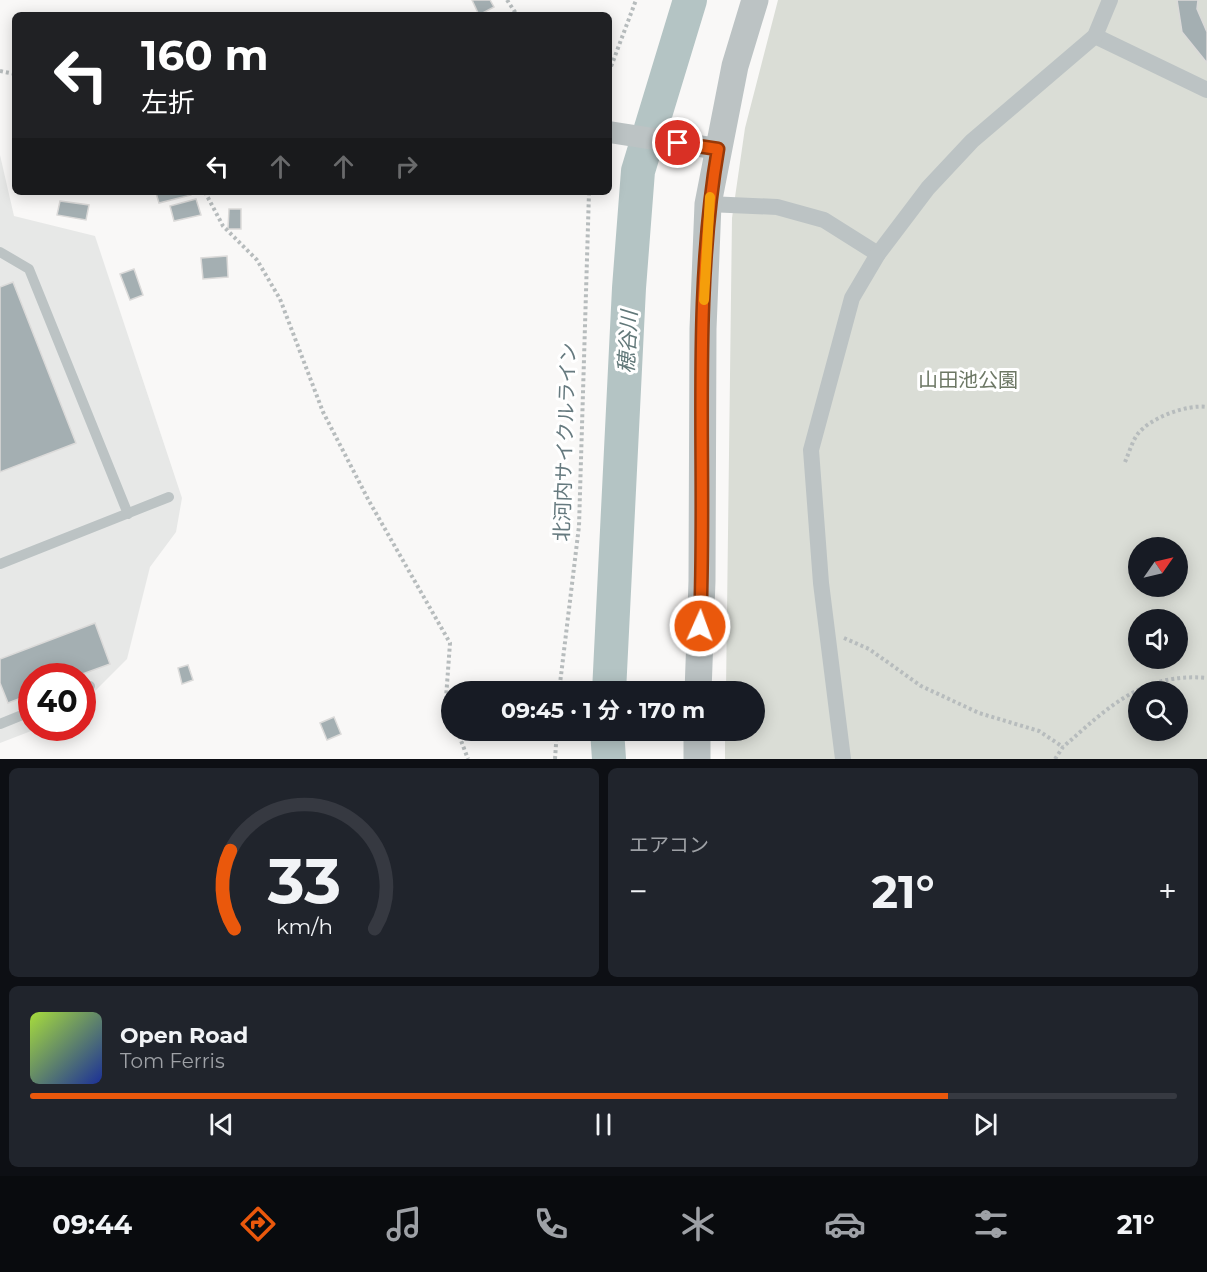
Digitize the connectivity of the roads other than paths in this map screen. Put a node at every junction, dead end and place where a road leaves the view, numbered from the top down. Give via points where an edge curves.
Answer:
1 (755, 0) edge
2 (1110, 0) edge
3 (1095, 36) junction
4 (1207, 90) edge
5 (612, 132) edge
6 (709, 148) junction
7 (708, 204) junction
8 (0, 252) edge
9 (878, 254) junction
10 (169, 497) dead end
11 (128, 514) junction
12 (0, 564) edge
13 (698, 681) edge
14 (18, 717) edge
15 (0, 724) edge
16 (697, 741) edge
17 (697, 759) edge
18 (843, 759) edge

1 - 6 street
2 - 3 street
3 - 4 street
3 - 9 street via 972,141 928,188
5 - 6 street
6 - 7 street
7 - 9 street via 777,207 824,220
7 - 13 street
8 - 11 lane via 29,269
9 - 18 street via 852,298 811,450
10 - 11 lane
11 - 12 lane
14 - 15 lane
16 - 17 street

